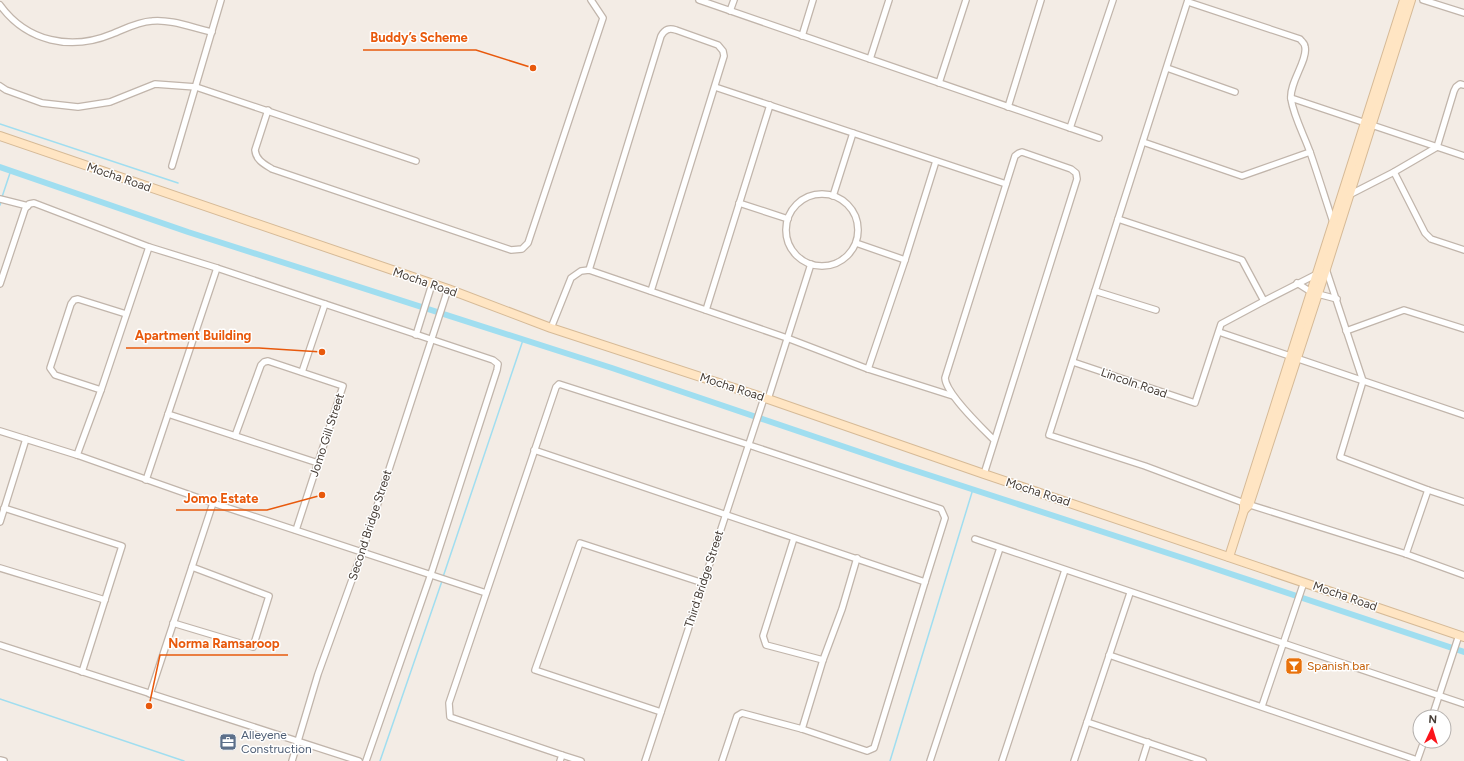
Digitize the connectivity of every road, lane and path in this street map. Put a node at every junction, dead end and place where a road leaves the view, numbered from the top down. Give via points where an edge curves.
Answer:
1 (221, 0) edge
2 (591, 0) edge
3 (699, 0) edge
4 (734, 0) edge
5 (813, 0) edge
6 (889, 0) edge
7 (966, 0) edge
8 (1041, 0) edge
9 (1113, 0) edge
10 (1404, 0) edge
11 (1411, 0) edge
12 (1424, 0) edge
13 (1188, 1) edge
14 (0, 5) edge
15 (730, 11) junction
16 (1464, 13) edge
17 (212, 32) junction
18 (802, 36) junction
19 (870, 59) junction
20 (1167, 68) junction
21 (939, 83) junction
22 (1464, 85) edge
23 (0, 86) edge
24 (196, 87) junction
25 (715, 87) junction
26 (1235, 92) dead end
27 (1291, 98) junction
28 (770, 105) junction
29 (1008, 107) junction
30 (268, 110) junction
31 (1368, 124) junction
32 (1070, 128) junction
33 (853, 133) junction
34 (0, 136) edge
35 (1099, 138) dead end
36 (1143, 142) junction
37 (1436, 147) junction
38 (1310, 152) junction
39 (1464, 156) edge
40 (416, 161) dead end
41 (936, 161) junction
42 (172, 166) dead end
43 (1394, 172) junction
44 (1006, 184) junction
45 (833, 196) junction
46 (1348, 196) junction
47 (0, 199) edge
48 (739, 202) junction
49 (28, 206) junction
50 (788, 219) junction
51 (1118, 219) junction
52 (1333, 223) junction
53 (856, 242) junction
54 (149, 247) junction
55 (1464, 250) edge
56 (905, 260) junction
57 (811, 264) junction
58 (217, 268) junction
59 (589, 270) junction
60 (1326, 270) junction
61 (1317, 274) junction
62 (1297, 283) junction
63 (0, 284) edge
64 (432, 284) junction
65 (448, 290) junction
66 (650, 291) junction
67 (1095, 291) junction
68 (1314, 293) junction
69 (1337, 299) junction
70 (1264, 301) junction
71 (325, 304) junction
72 (706, 310) junction
73 (1156, 310) dead end
74 (126, 314) junction
75 (551, 328) junction
76 (1464, 329) edge
77 (1346, 331) junction
78 (1219, 332) junction
79 (416, 334) junction
80 (787, 338) junction
81 (432, 340) junction
82 (1293, 357) junction
83 (1073, 362) junction
84 (868, 369) junction
85 (302, 372) junction
86 (1363, 380) junction
87 (102, 390) junction
88 (954, 397) junction
89 (766, 398) junction
90 (168, 414) junction
91 (1464, 415) edge
92 (0, 431) edge
93 (235, 436) junction
94 (26, 439) junction
95 (994, 440) junction
96 (749, 444) junction
97 (534, 450) junction
98 (77, 455) junction
99 (318, 463) junction
100 (984, 474) junction
101 (146, 480) junction
102 (1428, 490) junction
103 (1464, 502) edge
104 (213, 503) junction
105 (1246, 506) junction
106 (4, 508) junction
107 (726, 514) junction
108 (0, 522) edge
109 (296, 530) junction
110 (794, 538) junction
111 (975, 539) dead end
112 (1000, 548) junction
113 (362, 552) junction
114 (1406, 554) junction
115 (1229, 557) junction
116 (857, 558) junction
117 (192, 567) junction
118 (0, 568) edge
119 (1065, 570) junction
120 (431, 574) junction
121 (1464, 575) edge
122 (925, 582) junction
123 (703, 583) junction
124 (1303, 586) junction
125 (486, 593) junction
126 (1130, 593) junction
127 (105, 600) junction
128 (173, 623) junction
129 (1462, 636) edge
130 (1284, 643) junction
131 (0, 645) edge
132 (1109, 655) junction
133 (823, 660) junction
134 (82, 672) junction
135 (150, 694) junction
136 (1439, 695) junction
137 (1464, 704) edge
138 (1262, 706) junction
139 (1435, 709) edge
140 (661, 712) junction
141 (1087, 722) junction
142 (802, 729) junction
143 (298, 742) junction
144 (1148, 742) junction
145 (1421, 749) edge
146 (565, 758) edge
147 (0, 760) edge
148 (4, 761) edge
149 (292, 761) edge
150 (359, 761) edge
151 (366, 761) edge
152 (581, 761) edge
153 (645, 761) edge
154 (722, 761) edge
155 (930, 761) edge
156 (1002, 761) edge
157 (1074, 761) edge
158 (1142, 761) edge
159 (1203, 761) edge
160 (1417, 761) edge

1 - 17 street
2 - 30 street via 603,18 528,243 522,248 511,250 272,169 258,159 255,150
3 - 15 street
4 - 15 street
5 - 18 street
6 - 19 street
7 - 21 street
8 - 29 street
9 - 32 street
10 - 31 street
11 - 31 street
12 - 16 street
13 - 20 street
13 - 27 street via 1300,39 1306,48
14 - 17 street via 27,31 47,39 67,42 91,41 132,25 152,21 172,22
15 - 18 street
17 - 24 street
18 - 19 street
19 - 21 street
20 - 26 street
20 - 36 street
21 - 29 street
22 - 37 street via 1456,87
23 - 24 street via 42,103 78,107 110,102 156,84
24 - 30 street
24 - 42 street
25 - 28 street
25 - 59 street via 724,56 721,47 670,28 663,32
25 - 66 street
27 - 31 street
27 - 38 street
28 - 33 street
28 - 48 street
29 - 32 street
30 - 40 street
31 - 37 street
31 - 46 street
31 - 52 street
32 - 35 street
33 - 41 street
33 - 45 street
34 - 64 street, Mocha Road
36 - 38 street via 1242,176
36 - 51 street
37 - 39 street
37 - 43 street
38 - 52 street
41 - 44 street
41 - 56 street
43 - 46 street
43 - 55 street via 1425,233 1431,238
44 - 88 street via 946,372 946,386
44 - 95 street via 1015,156 1022,152 1071,169 1077,176
45 - 50 street via 816,195 806,199 796,205
45 - 53 street via 843,202 854,215 857,226
46 - 60 street
47 - 49 street
48 - 50 street
48 - 72 street
49 - 54 street via 34,202
49 - 63 street
50 - 57 street via 786,236 790,247 801,259
51 - 67 street
51 - 70 street via 1242,260
52 - 61 street
53 - 56 street
53 - 57 street via 850,252 838,262 822,266
54 - 58 street
54 - 74 street
56 - 84 street
57 - 80 street, Third Bridge Street
58 - 71 street
58 - 90 street
59 - 66 street
59 - 75 street via 580,271 571,278
60 - 68 street
60 - 69 street
61 - 62 street
61 - 68 street
62 - 68 street
62 - 70 street
64 - 65 street, Mocha Road
64 - 79 street
65 - 75 street, Mocha Road
65 - 81 street, Second Bridge Street
66 - 72 street
67 - 73 street
67 - 83 street
68 - 69 street
68 - 82 street
69 - 77 street
70 - 78 street via 1221,324
71 - 79 street
71 - 85 street
72 - 80 street
74 - 87 street
74 - 87 street via 78,299 74,300 50,368 55,375
75 - 89 street, Mocha Road
76 - 77 street via 1404,310
77 - 86 street
78 - 82 street
78 - 83 street, Lincoln Road via 1195,403
79 - 81 street
80 - 84 street
80 - 89 street, Third Bridge Street
81 - 113 street, Second Bridge Street
81 - 120 street via 493,360 498,364
82 - 86 street
82 - 105 street
83 - 105 street via 1049,435 1145,466
84 - 88 street
85 - 93 street via 264,362
85 - 99 street, Jomo Gill Street via 343,386
86 - 91 street
86 - 102 street via 1340,457
87 - 98 street
88 - 95 street
89 - 96 street, Third Bridge Street
89 - 100 street, Mocha Road
90 - 93 street
90 - 101 street
92 - 94 street
93 - 99 street
94 - 98 street
94 - 106 street
95 - 100 street
96 - 97 street via 560,384 556,387
96 - 107 street, Third Bridge Street
96 - 122 street via 941,509 945,518
97 - 107 street
97 - 125 street
98 - 101 street
99 - 109 street, Jomo Gill Street
100 - 115 street, Mocha Road
101 - 104 street
102 - 103 street
102 - 114 street
104 - 109 street
104 - 117 street
105 - 114 street
105 - 115 street
106 - 108 street
106 - 127 street via 122,546
107 - 110 street
107 - 123 street, Third Bridge Street
109 - 113 street
110 - 116 street
110 - 133 street via 762,636 766,645
111 - 112 street
112 - 119 street
112 - 155 street
113 - 120 street
113 - 143 street, Second Bridge Street via 318,674
114 - 121 street
115 - 124 street, Mocha Road
116 - 122 street
116 - 133 street
117 - 128 street
117 - 128 street via 269,596 254,648
118 - 127 street
119 - 126 street
119 - 156 street
120 - 125 street
120 - 151 street
122 - 142 street via 874,748 867,752
123 - 140 street, Third Bridge Street
123 - 140 street via 580,543 535,670
124 - 129 street, Mocha Road
124 - 130 street
125 - 146 street via 449,703 450,717
126 - 130 street
126 - 132 street
127 - 134 street
128 - 135 street
129 - 136 street via 1456,644
130 - 136 street
130 - 138 street
131 - 134 street
132 - 138 street
132 - 141 street
133 - 142 street
134 - 135 street
135 - 143 street
136 - 137 street
136 - 139 street
138 - 160 street
140 - 153 street, Third Bridge Street
141 - 144 street
141 - 157 street
142 - 154 street via 742,712 737,716
143 - 149 street, Second Bridge Street
143 - 150 street
144 - 158 street
144 - 159 street
145 - 160 street
146 - 152 street
147 - 148 street

